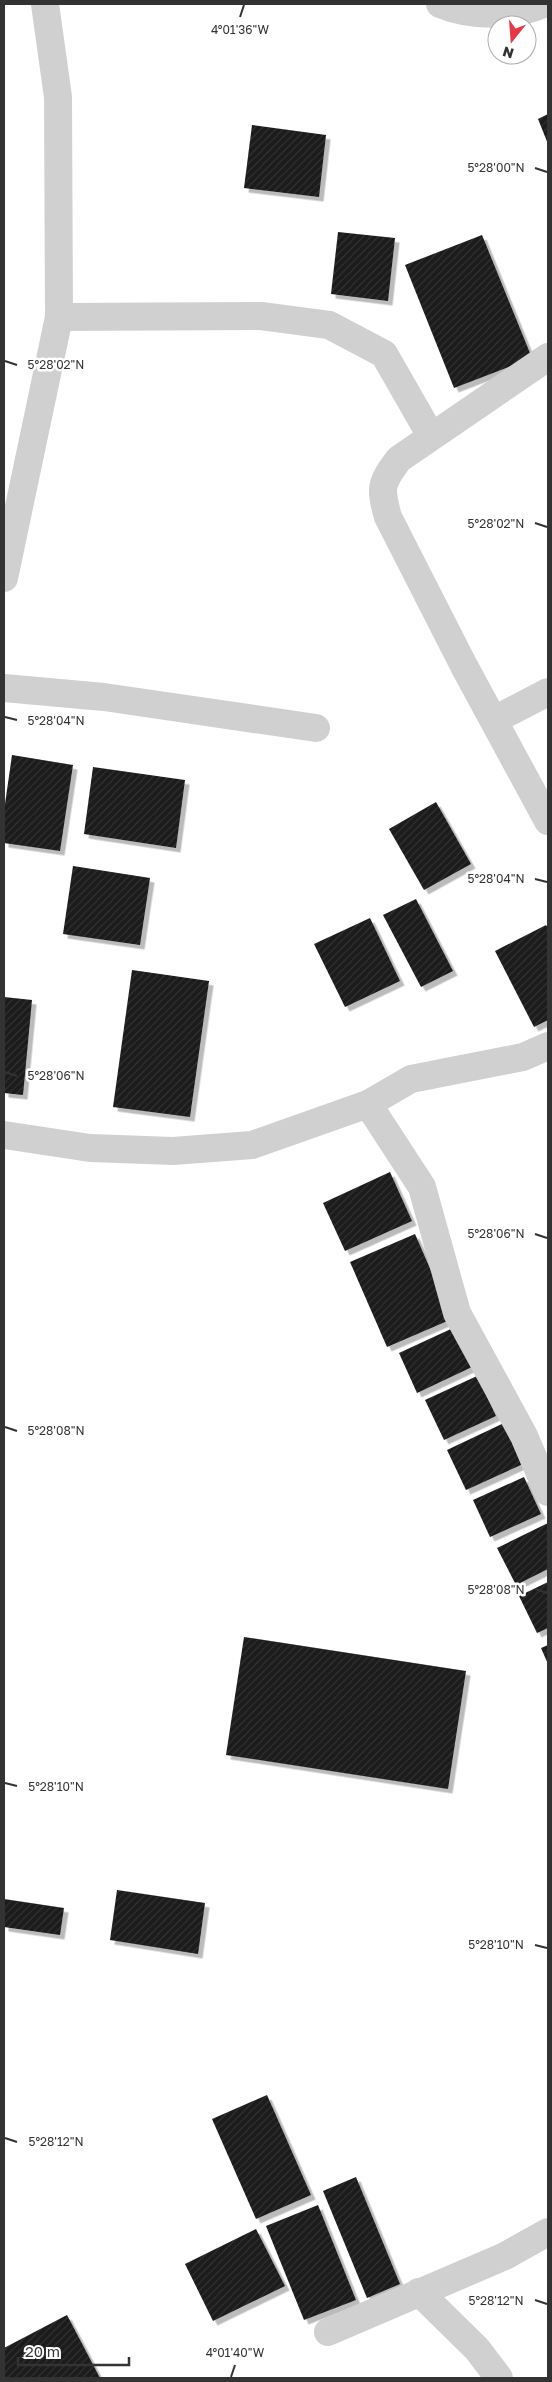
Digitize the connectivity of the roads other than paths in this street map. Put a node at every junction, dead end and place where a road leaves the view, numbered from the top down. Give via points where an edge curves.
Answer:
1 (45, 4) edge
2 (440, 4) edge
3 (543, 4) edge
4 (59, 317) junction
5 (548, 357) edge
6 (431, 436) junction
7 (4, 578) edge
8 (4, 688) edge
9 (548, 692) edge
10 (494, 720) junction
11 (316, 728) dead end
12 (548, 821) edge
13 (548, 1046) edge
14 (368, 1104) junction
15 (4, 1136) edge
16 (548, 1492) edge
17 (548, 2232) edge
18 (419, 2292) junction
19 (328, 2332) dead end
20 (499, 2378) edge

1 - 4 street via 58,97
2 - 3 street via 475,14 531,10
4 - 6 street via 261,316 329,325 384,354
4 - 7 street
5 - 6 street
6 - 10 street via 399,459 386,476 382,493 388,517
8 - 11 street via 104,696
9 - 10 street
10 - 12 street
13 - 14 street via 523,1058 411,1079
14 - 15 street via 242,1146 173,1151 90,1148
14 - 16 street via 422,1187 457,1313 524,1436
17 - 18 street via 504,2256
18 - 19 street
18 - 20 street via 477,2350

